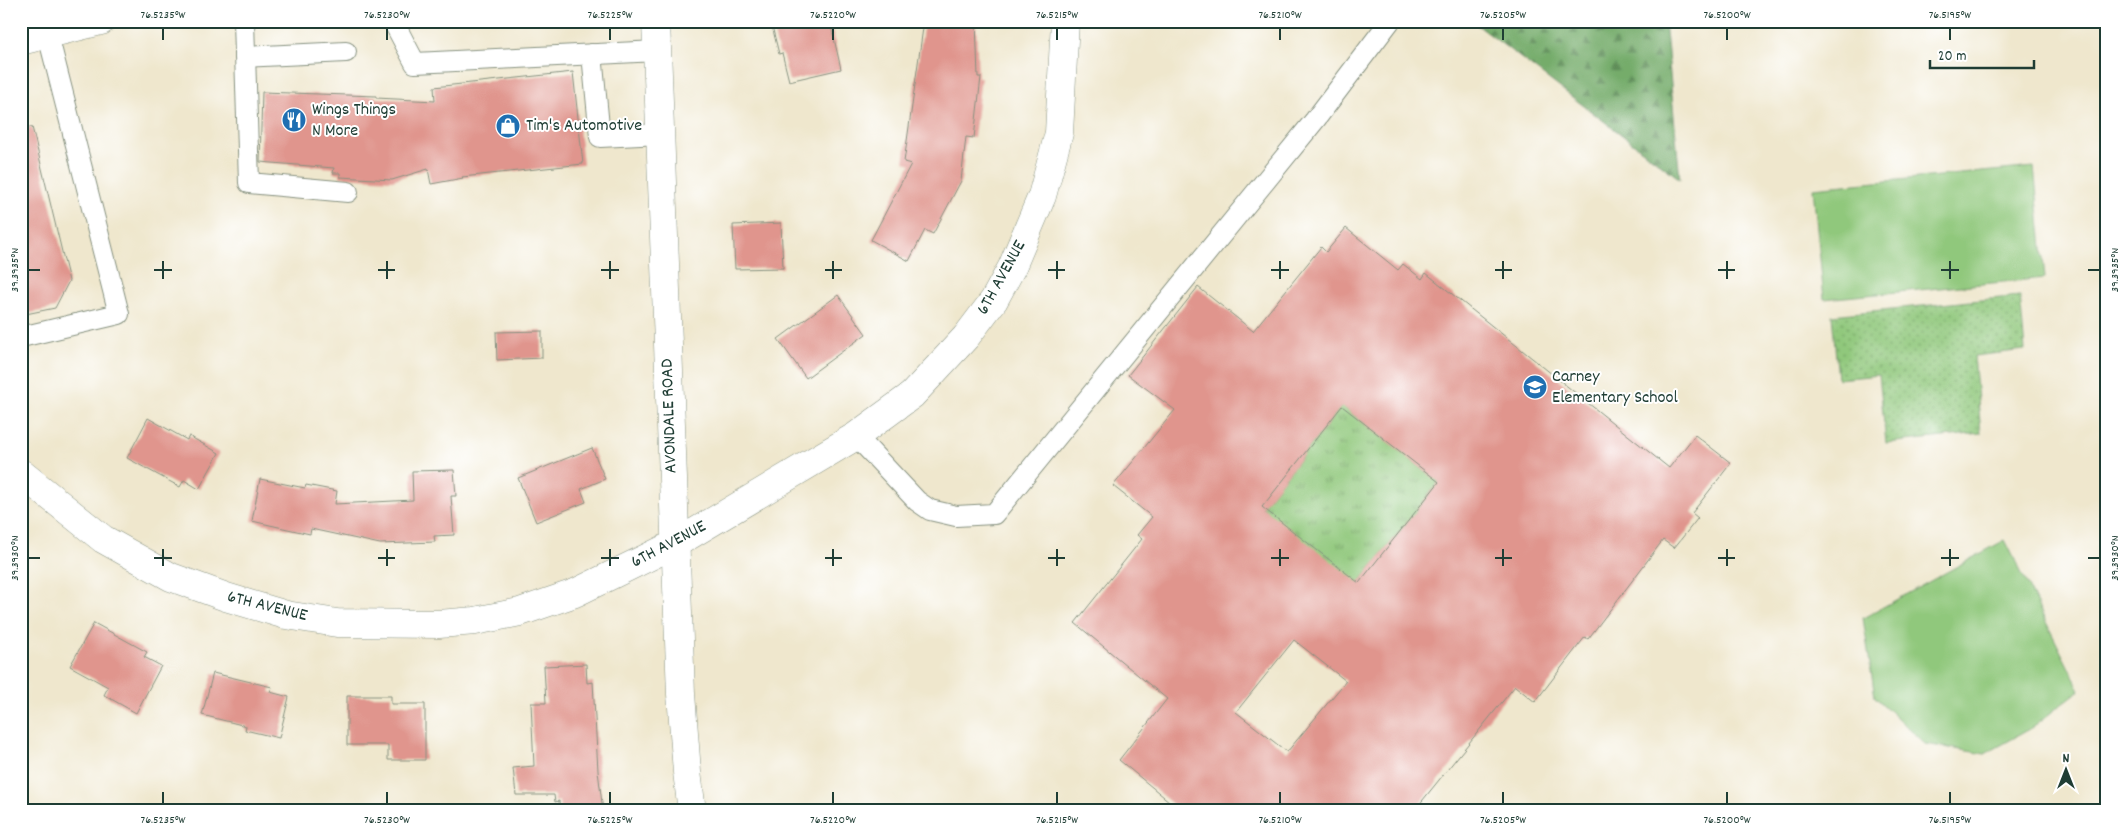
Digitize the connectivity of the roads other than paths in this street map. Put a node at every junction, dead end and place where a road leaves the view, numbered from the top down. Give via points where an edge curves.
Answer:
1 (101, 21) edge
2 (244, 21) edge
3 (393, 21) edge
4 (656, 21) edge
5 (1065, 21) edge
6 (1390, 21) edge
7 (48, 35) junction
8 (21, 41) edge
9 (657, 51) junction
10 (346, 52) dead end
11 (592, 54) junction
12 (245, 57) junction
13 (660, 134) junction
14 (348, 192) dead end
15 (21, 337) edge
16 (856, 436) junction
17 (21, 473) edge
18 (675, 544) junction
19 (692, 811) edge

1 - 7 street
2 - 12 lane
3 - 11 lane via 415,63
4 - 9 street, AVONDALE ROAD
5 - 16 street, 6TH AVENUE via 1059,133 1042,196 1012,267 994,300 966,337 912,395
6 - 16 lane via 1315,120 994,514 956,516 930,510 917,501
7 - 8 street
7 - 15 lane via 119,314
9 - 11 lane
9 - 13 street, AVONDALE ROAD
10 - 12 lane
11 - 13 lane via 600,137
12 - 14 lane via 249,183
13 - 18 street, AVONDALE ROAD
16 - 18 street, 6TH AVENUE
17 - 18 street, 6TH AVENUE via 103,539 171,577 278,612 336,623 439,624 520,612 575,593
18 - 19 street, AVONDALE ROAD via 681,694

